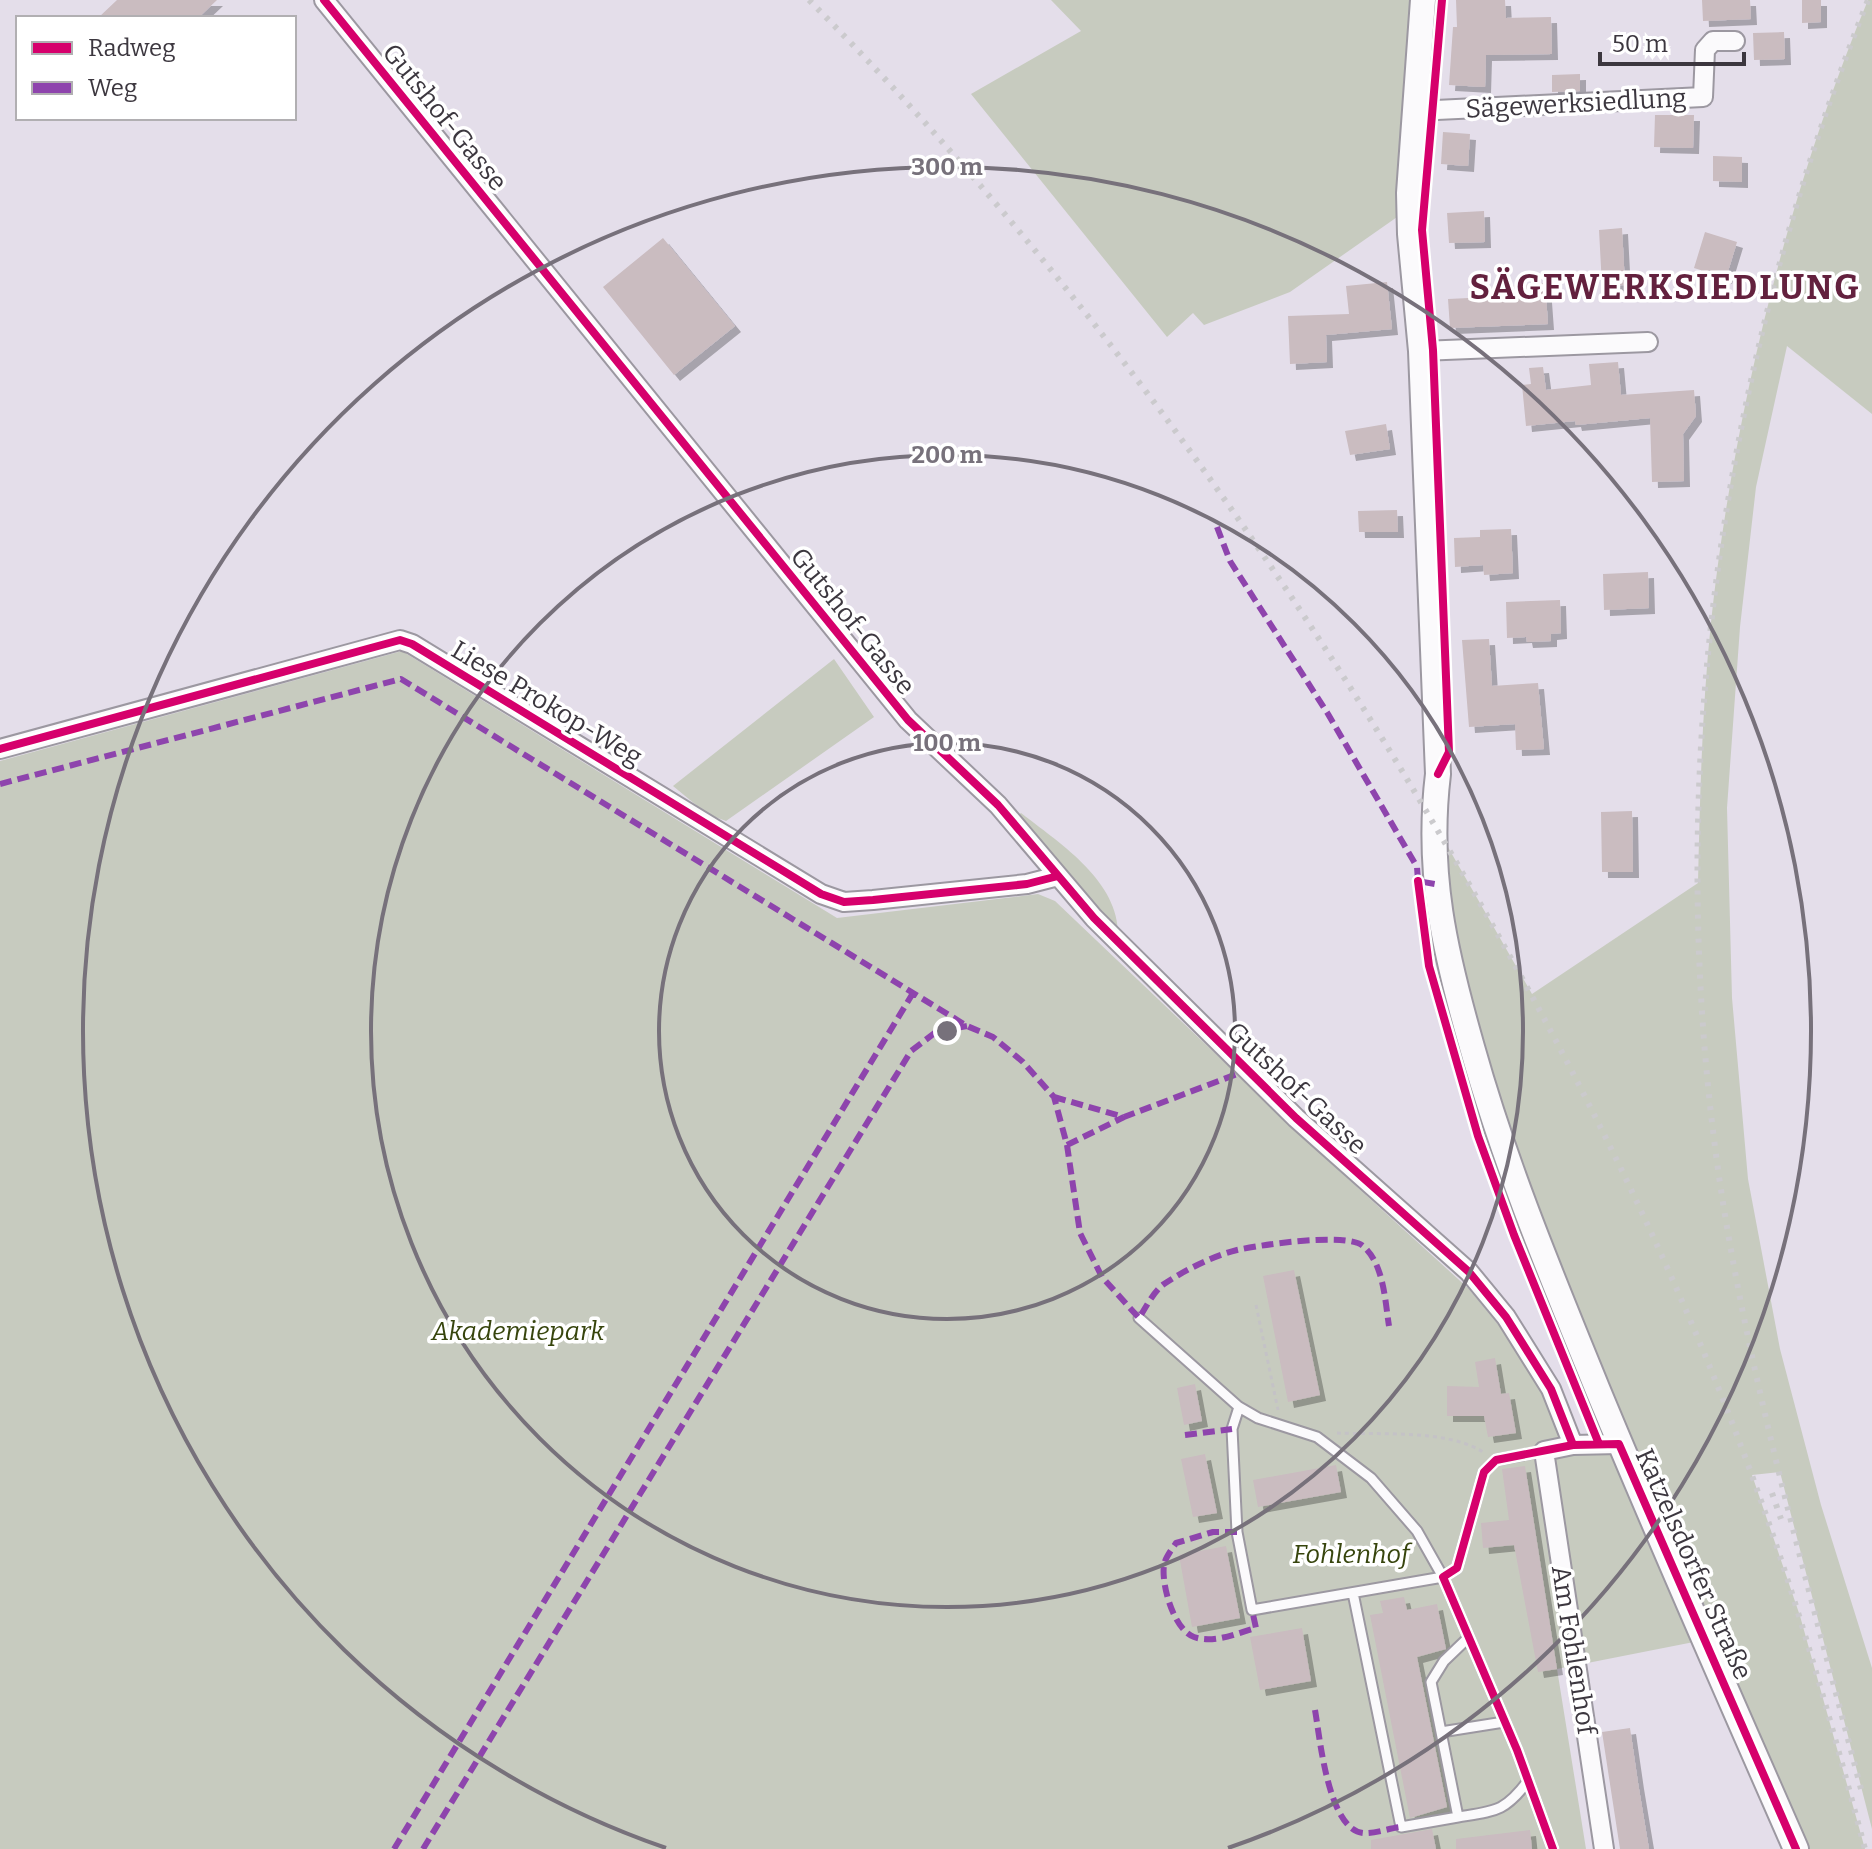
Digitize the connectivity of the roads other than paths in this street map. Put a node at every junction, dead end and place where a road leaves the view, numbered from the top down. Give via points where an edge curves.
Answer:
1 (324, 0) edge
2 (1423, 0) edge
3 (1735, 41) dead end
4 (1416, 111) junction
5 (1648, 342) dead end
6 (1421, 351) junction
7 (0, 749) edge
8 (1058, 876) junction
9 (1139, 1318) dead end
10 (1239, 1407) junction
11 (1619, 1444) junction
12 (1573, 1445) junction
13 (1544, 1451) junction
14 (1443, 1577) junction
15 (1353, 1593) junction
16 (1468, 1638) junction
17 (1504, 1722) junction
18 (1441, 1732) junction
19 (1528, 1781) junction
20 (1458, 1817) junction
21 (1553, 1849) edge
22 (1604, 1849) edge
23 (1796, 1849) edge

1 - 8 street, Gutshof-Gasse via 908,720 998,805
2 - 4 street, Katzelsdorfer Straße
3 - 4 street, Sägewerksiedlung via 1713,41 1705,50 1703,97
4 - 6 street, Katzelsdorfer Straße via 1409,193
5 - 6 street
6 - 11 street, Katzelsdorfer Straße via 1438,774 1435,884 1453,980 1494,1125
7 - 8 street, Liese Prokop-Weg via 400,640 832,898 873,900
8 - 12 street, Gutshof-Gasse via 1296,1118 1469,1272 1506,1317 1551,1389
9 - 10 lane
10 - 14 lane via 1317,1437 1371,1478 1417,1531
10 - 15 lane via 1232,1429 1237,1532 1252,1610
11 - 12 street, Katzelsdorfer Straße
11 - 23 street, Katzelsdorfer Straße
12 - 13 street, Katzelsdorfer Straße
13 - 14 lane, Katzelsdorfer Straße via 1496,1460 1484,1472 1457,1568
13 - 22 street, Am Fohlenhof
14 - 15 lane
14 - 16 lane
15 - 20 lane via 1401,1827
16 - 17 lane
16 - 18 lane via 1431,1682
17 - 18 lane
17 - 19 lane
18 - 20 lane
19 - 20 lane via 1499,1810
19 - 21 lane

